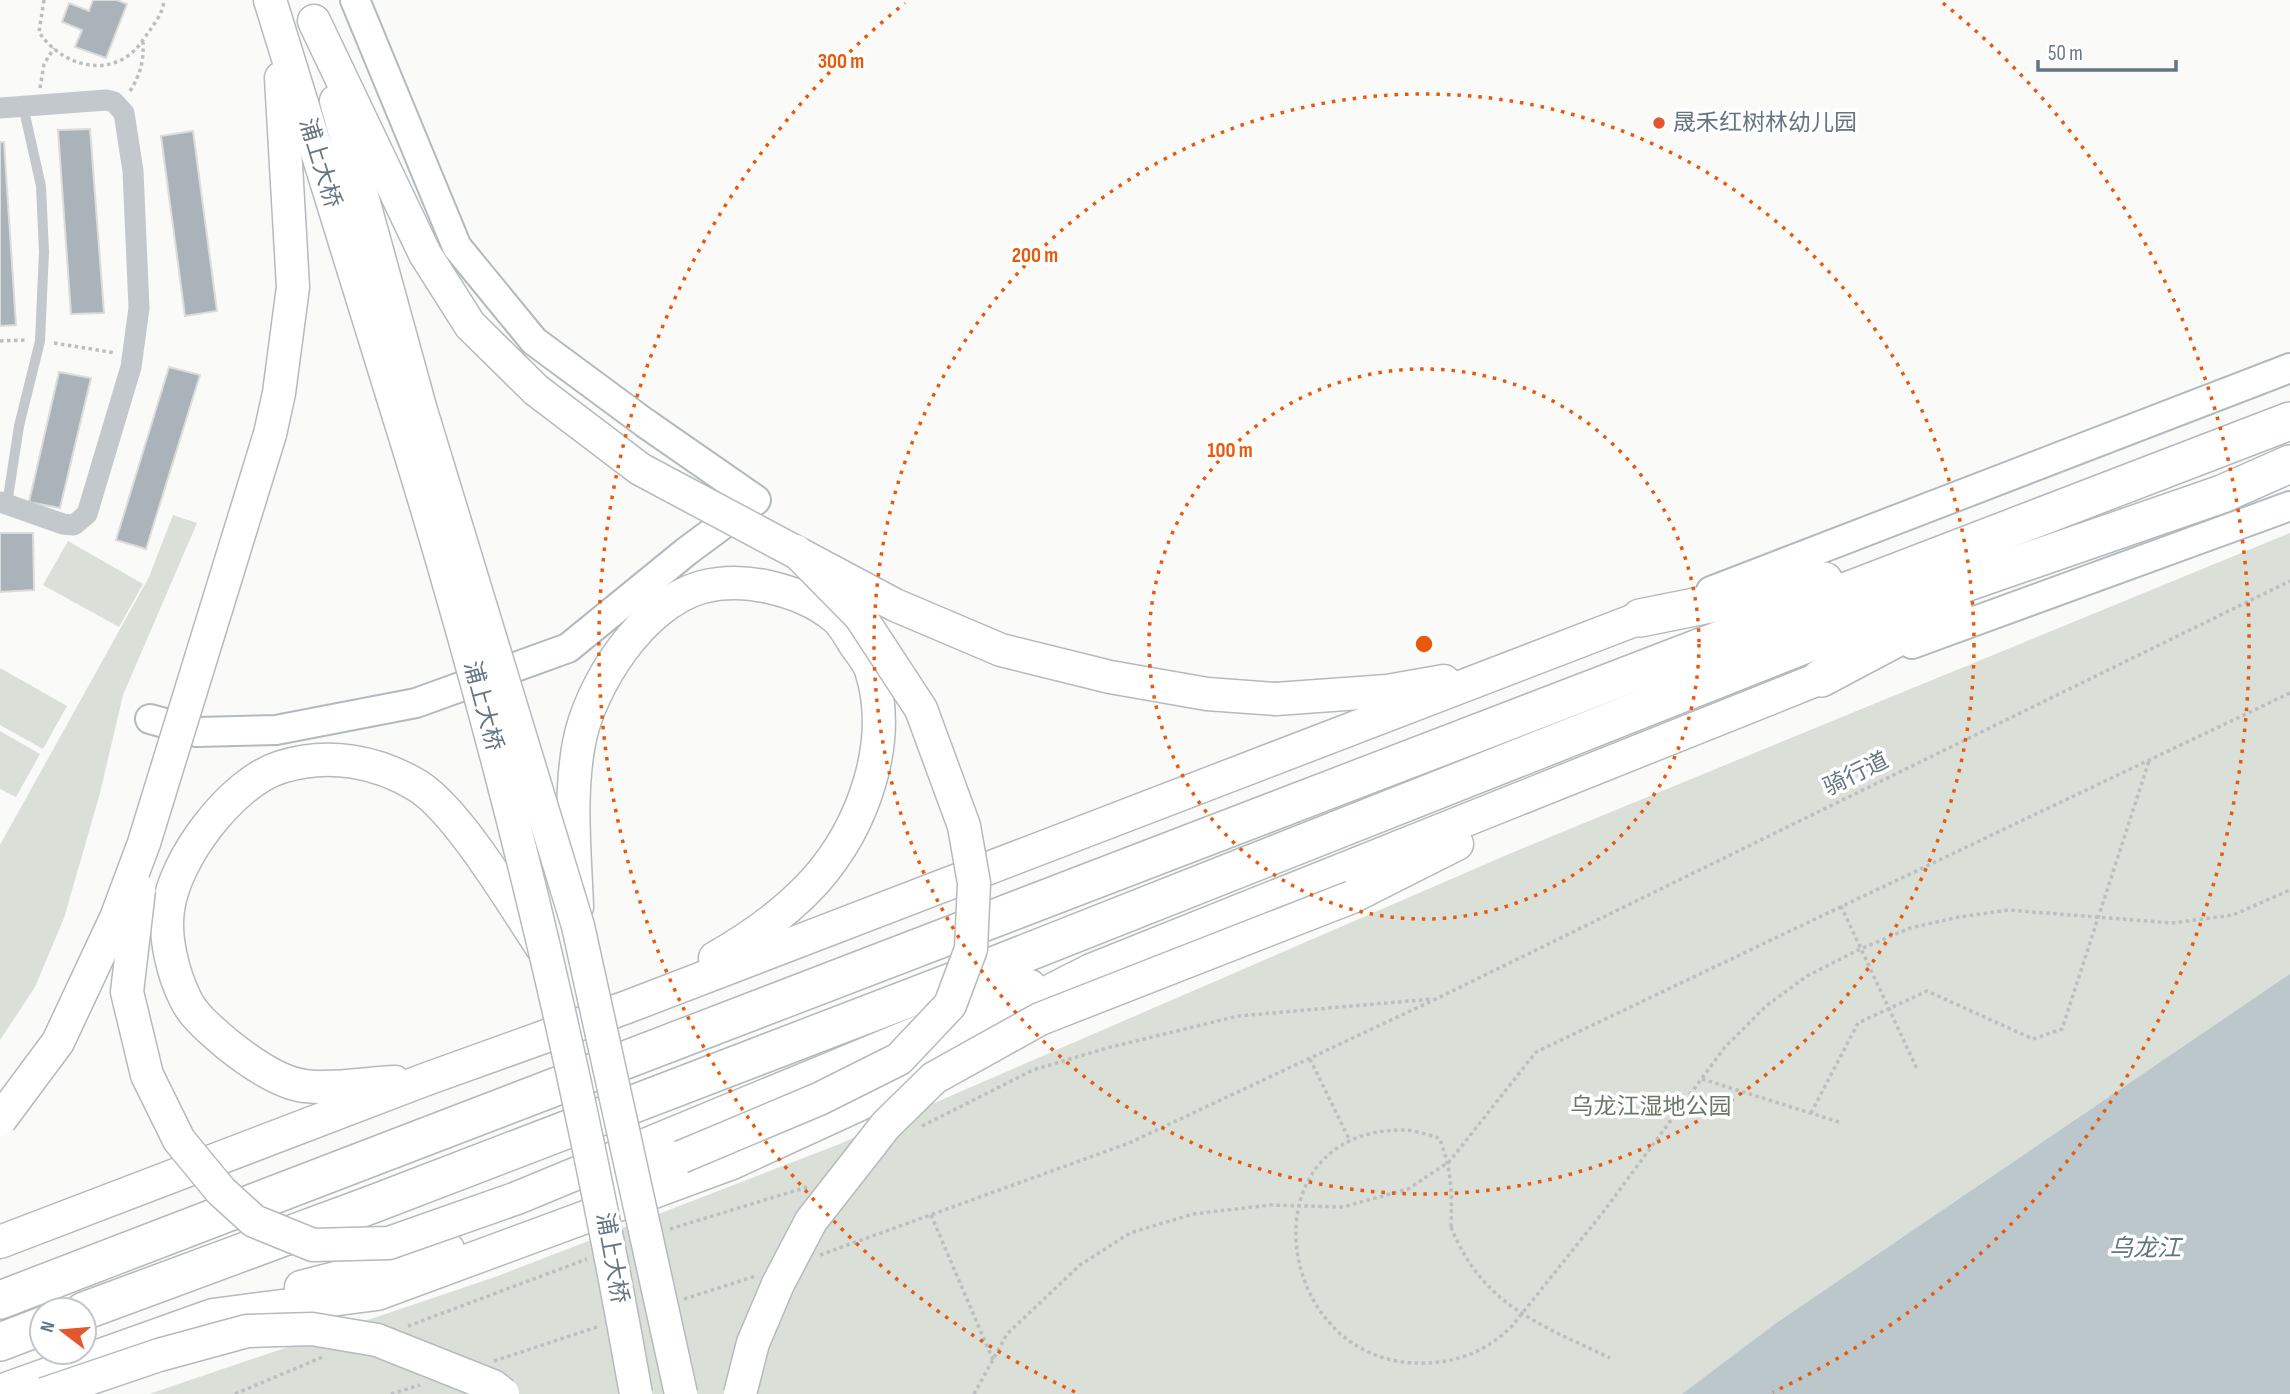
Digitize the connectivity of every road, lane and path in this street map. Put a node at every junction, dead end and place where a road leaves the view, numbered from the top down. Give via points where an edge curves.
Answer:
1 (44, 0) edge
2 (164, 0) edge
3 (270, 0) edge
4 (356, 0) edge
5 (312, 11) edge
6 (278, 31) junction
7 (143, 40) junction
8 (54, 48) junction
9 (32, 105) junction
10 (118, 106) junction
11 (0, 108) edge
12 (0, 341) edge
13 (40, 341) junction
14 (133, 356) junction
15 (2290, 368) edge
16 (410, 412) junction
17 (2290, 421) edge
18 (2290, 464) edge
19 (3, 503) edge
20 (2290, 506) edge
21 (2067, 548) junction
22 (796, 551) junction
23 (1935, 559) junction
24 (2290, 581) edge
25 (1640, 618) junction
26 (1507, 671) junction
27 (1821, 677) junction
28 (2290, 693) edge
29 (150, 719) dead end
30 (1688, 730) junction
31 (2149, 760) junction
32 (144, 843) junction
33 (2290, 890) edge
34 (1841, 906) junction
35 (2098, 918) junction
36 (578, 926) junction
37 (1150, 944) junction
38 (549, 957) junction
39 (627, 1007) junction
40 (1889, 1008) junction
41 (1310, 1058) junction
42 (1917, 1069) dead end
43 (1702, 1079) junction
44 (425, 1080) junction
45 (1811, 1113) junction
46 (0, 1120) edge
47 (1839, 1122) dead end
48 (1350, 1141) junction
49 (1449, 1162) junction
50 (1297, 1206) junction
51 (931, 1214) junction
52 (0, 1242) edge
53 (811, 1258) dead end
54 (759, 1275) dead end
55 (0, 1300) edge
56 (680, 1300) dead end
57 (98, 1306) edge
58 (213, 1315) junction
59 (601, 1326) dead end
60 (28, 1331) edge
61 (0, 1342) edge
62 (1610, 1358) dead end
63 (993, 1360) junction
64 (483, 1364) dead end
65 (431, 1381) dead end
66 (0, 1391) edge
67 (44, 1394) edge
68 (391, 1394) edge
69 (503, 1394) edge
70 (636, 1394) edge
71 (681, 1394) edge
72 (740, 1394) edge
73 (974, 1394) edge

1 - 8 path via 39,32
2 - 7 path via 163,10
3 - 6 main road
4 - 29 street via 457,247 534,341 756,500 568,648 429,699 276,730 197,732
5 - 16 main road
5 - 22 main road, bridge via 425,254 470,325 536,390 640,469
6 - 16 main road, 浦上大桥
6 - 32 main road, bridge via 293,287 279,393
7 - 8 path via 129,56 106,65 70,61
7 - 10 path via 139,77
8 - 9 path via 44,64
9 - 10 street via 106,100
9 - 11 street
9 - 13 lane via 44,253
10 - 14 street via 126,124 138,243 139,308
12 - 13 path
13 - 14 path
13 - 19 lane
14 - 19 street via 93,502 81,522 52,522
15 - 25 street
16 - 36 main road, bridge
16 - 38 main road, 浦上大桥, bridge
17 - 23 highway
18 - 21 highway via 2222,494
20 - 27 street
21 - 27 highway
21 - 57 highway via 1930,595 988,968
22 - 26 main road, bridge via 895,605 1001,650 1110,677 1206,694 1276,699 1387,691
22 - 58 main road, bridge via 860,616 921,709 964,826 974,883 971,949 950,1005 899,1059 819,1099 456,1247 307,1285
23 - 25 highway
23 - 55 highway
24 - 41 path, 骑行道
25 - 26 main road
26 - 39 main road
27 - 30 main road
28 - 31 path
30 - 37 main road
30 - 72 main road, bridge via 1352,897 1040,1019 934,1078 886,1125 811,1221 752,1343
31 - 34 path
31 - 35 path
32 - 37 main road, bridge via 127,992 147,1075 179,1140 220,1191 254,1221 313,1245 389,1243 517,1198 1002,995
32 - 46 main road, bridge via 116,918 58,1042
33 - 35 path via 2233,915 2172,923
34 - 40 path
34 - 49 path via 1536,1052
35 - 40 path via 2062,1029 2033,1038 1927,991
35 - 43 path via 2008,910 1899,933 1807,976 1766,1006
36 - 39 main road, bridge via 573,784 591,704 616,656 652,615 700,587 743,582 798,593 837,619 870,668 879,732 874,770 848,834 815,880 762,930
36 - 71 main road, bridge
37 - 58 main road via 1031,1000 882,1094 732,1163 377,1294
38 - 44 main road, bridge via 461,829 421,788 380,766 330,758 280,767 240,790 190,848 167,910 170,950 185,999 209,1028 251,1064 304,1086
38 - 70 main road, 浦上大桥, bridge via 607,1227
39 - 44 main road
40 - 42 path
40 - 45 path via 1858,1023
41 - 48 path
41 - 51 path, 骑行道 via 1129,1143
43 - 45 path
43 - 50 path via 1512,1326 1497,1341 1465,1358 1407,1364 1368,1352 1342,1336 1303,1282 1295,1247
44 - 52 main road
45 - 47 path
48 - 49 path via 1404,1130 1439,1138
48 - 50 path via 1314,1171
49 - 50 path via 1408,1189 1343,1208
49 - 62 path, bridge via 1451,1227 1463,1256 1493,1294 1536,1323
50 - 63 path via 1192,1214 1130,1233 1080,1265 1007,1334
51 - 53 path, 骑行道
51 - 63 path
54 - 56 path
58 - 66 main road
59 - 64 path
60 - 61 highway
63 - 73 path
65 - 68 path
67 - 69 main road, bridge via 247,1331 312,1329 377,1340

